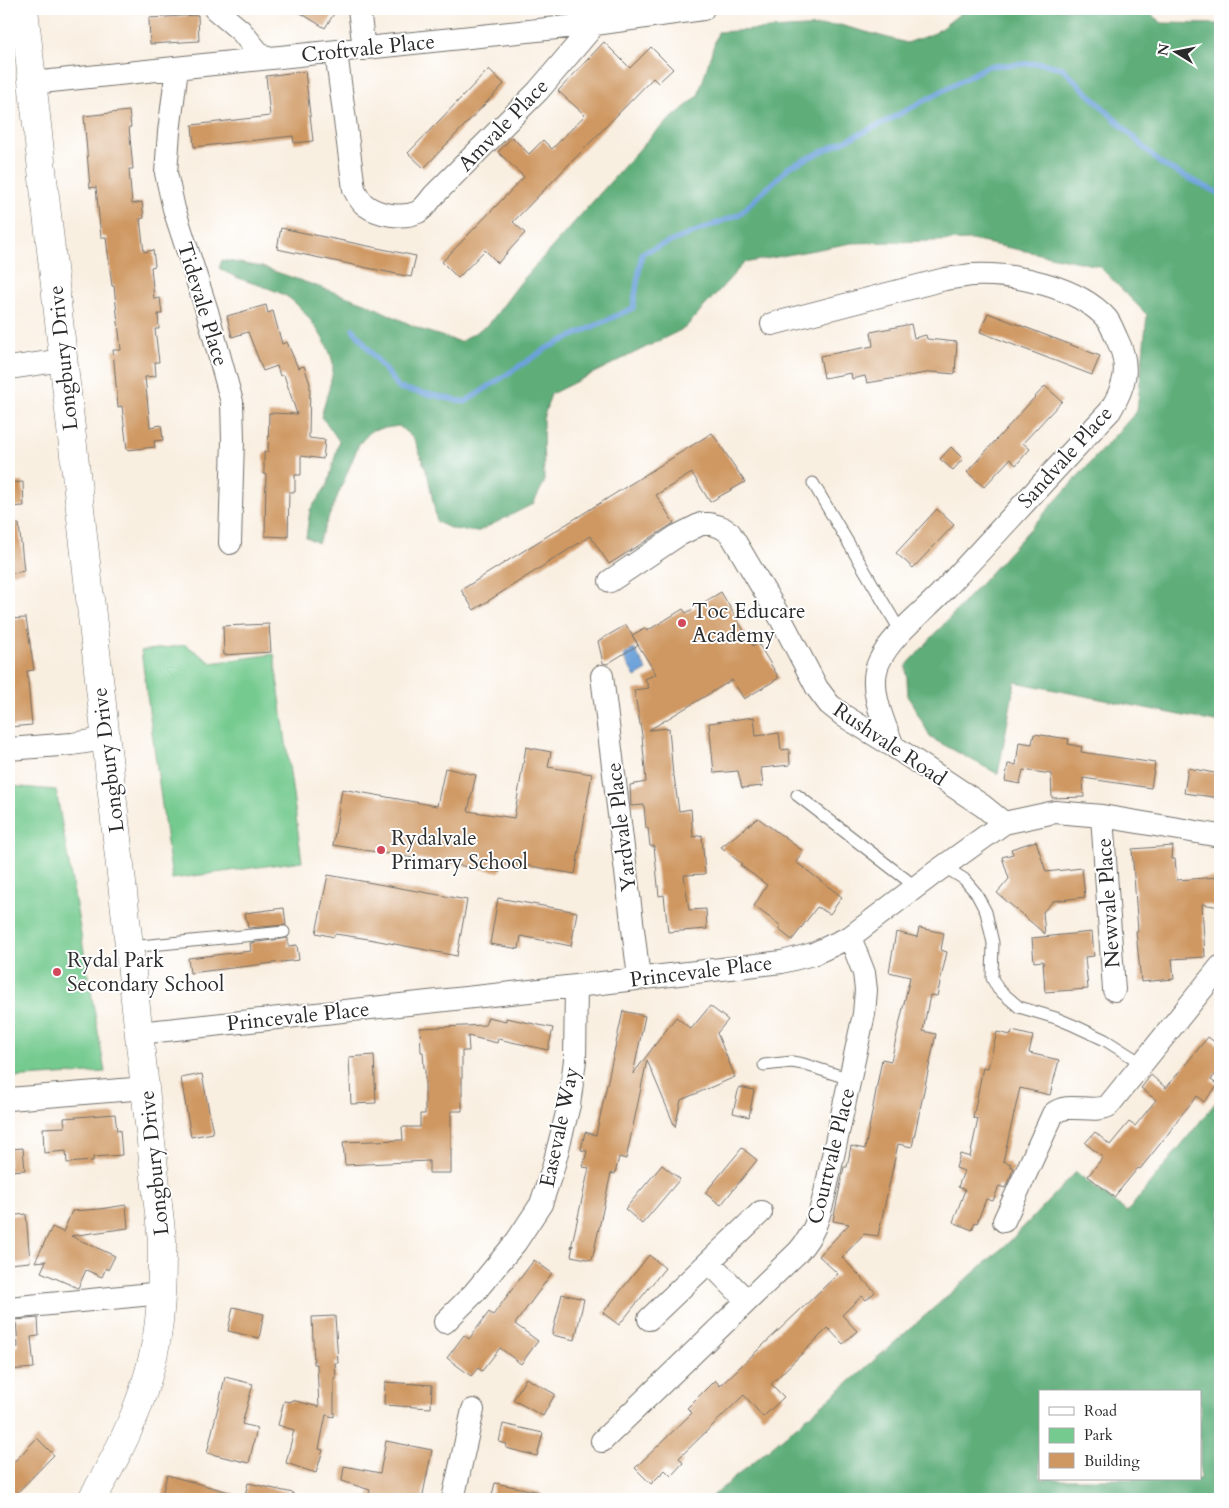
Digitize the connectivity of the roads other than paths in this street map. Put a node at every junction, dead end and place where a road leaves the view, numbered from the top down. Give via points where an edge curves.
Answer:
1 (24, 9) edge
2 (215, 9) edge
3 (359, 9) edge
4 (703, 9) edge
5 (666, 11) edge
6 (595, 24) junction
7 (364, 49) junction
8 (336, 52) junction
9 (263, 58) junction
10 (177, 68) junction
11 (32, 83) junction
12 (772, 324) dead end
13 (63, 360) junction
14 (9, 368) edge
15 (813, 483) dead end
16 (230, 543) dead end
17 (610, 581) dead end
18 (901, 632) junction
19 (602, 676) dead end
20 (105, 739) junction
21 (893, 746) junction
22 (9, 749) edge
23 (797, 795) dead end
24 (1102, 816) junction
25 (1004, 823) junction
26 (1220, 836) edge
27 (943, 866) junction
28 (916, 887) junction
29 (284, 932) dead end
30 (850, 937) junction
31 (130, 948) junction
32 (1220, 967) edge
33 (639, 978) junction
34 (576, 986) junction
35 (1114, 990) dead end
36 (139, 1033) junction
37 (1143, 1064) junction
38 (764, 1065) dead end
39 (850, 1079) junction
40 (146, 1088) junction
41 (9, 1099) edge
42 (761, 1212) dead end
43 (1004, 1221) dead end
44 (709, 1262) junction
45 (162, 1293) junction
46 (747, 1301) junction
47 (9, 1308) edge
48 (649, 1319) dead end
49 (446, 1322) dead end
50 (473, 1410) dead end
51 (602, 1441) dead end
52 (92, 1499) edge
53 (453, 1499) edge

1 - 11 street, Longbury Drive
2 - 9 street via 241,31
3 - 7 street
4 - 5 street, Croftvale Place
5 - 6 street, Croftvale Place
6 - 7 street, Croftvale Place
6 - 8 street, Amvale Place via 538,91 425,206 404,216 366,206 354,189
7 - 8 street, Croftvale Place
8 - 9 street, Croftvale Place
9 - 10 street, Croftvale Place
10 - 11 street, Croftvale Place
10 - 16 street, Tidevale Place via 166,173 232,402
11 - 13 street, Longbury Drive
12 - 18 street, Sandvale Place via 945,279 996,275 1044,283 1085,301 1107,319 1121,347 1126,373 1110,411
13 - 14 street
13 - 20 street, Longbury Drive
15 - 18 lane
17 - 21 street, Rushvale Road via 677,536 701,524 721,527 730,533 829,704
18 - 21 street, Sandvale Place via 878,663 875,684 879,709
19 - 33 street, Yardvale Place
20 - 22 street
20 - 31 street, Longbury Drive
21 - 25 street, Rushvale Road
23 - 28 lane
24 - 25 street, Princevale Place via 1055,812
24 - 26 street, Princevale Place
24 - 35 street, Newvale Place
25 - 27 street, Princevale Place
27 - 28 street, Princevale Place
27 - 37 lane via 964,879 986,912 993,943 992,978 998,989 1019,1007 1075,1026
28 - 30 street, Princevale Place
29 - 31 lane
30 - 33 street, Princevale Place via 813,954 782,962
30 - 39 street, Courtvale Place via 864,973 866,990
31 - 36 street, Longbury Drive
32 - 37 street
33 - 34 street, Princevale Place
34 - 36 street, Princevale Place
34 - 49 street, Easevale Way via 575,1060 568,1105 541,1204 516,1242
36 - 40 street, Longbury Drive
37 - 43 street via 1108,1106 1098,1109 1063,1108 1053,1114
38 - 39 lane via 792,1062
39 - 46 street, Courtvale Place via 818,1222 798,1252
40 - 41 street
40 - 45 street, Longbury Drive via 162,1240
42 - 44 street
44 - 46 street
44 - 48 street
45 - 47 street
45 - 52 street, Longbury Drive via 157,1337 144,1386 127,1434
46 - 51 street, Courtvale Place
50 - 53 street

